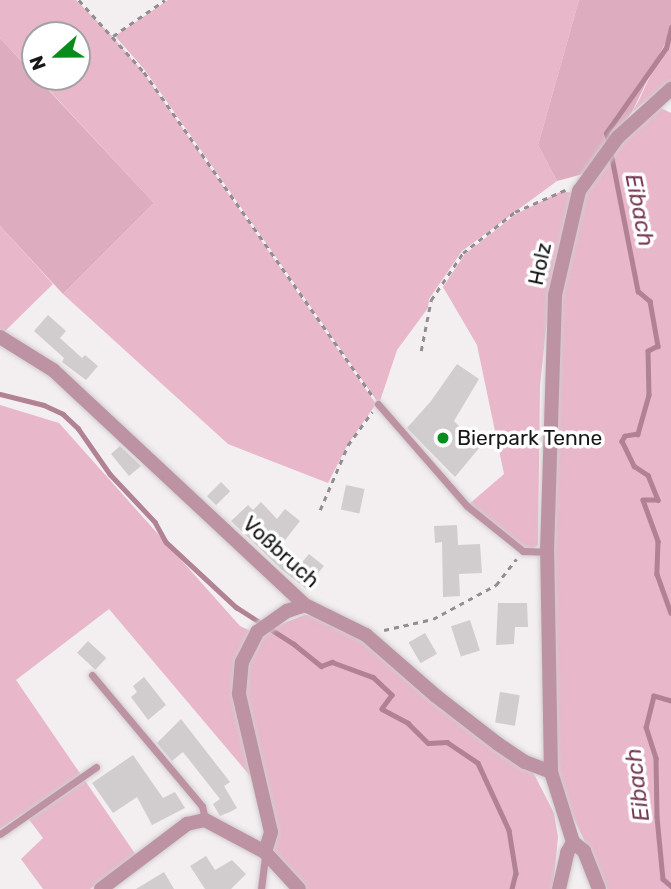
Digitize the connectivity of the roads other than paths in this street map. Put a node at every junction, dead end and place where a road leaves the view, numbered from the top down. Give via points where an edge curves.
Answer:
1 (671, 89) edge
2 (0, 337) edge
3 (378, 404) road end
4 (547, 552) junction
5 (305, 605) junction
6 (92, 675) dead end
7 (96, 767) dead end
8 (551, 772) junction
9 (205, 820) junction
10 (0, 834) edge
11 (573, 842) junction
12 (265, 852) junction
13 (101, 889) edge
14 (261, 889) edge
15 (299, 889) edge
16 (559, 889) edge
17 (599, 889) edge

1 - 4 street, Holz via 618,137 579,191 555,295
2 - 5 street, Voßbruch via 53,370
3 - 4 lane via 467,506 523,551
4 - 8 street
5 - 8 street, Voßbruch via 366,635 498,744 524,762
5 - 12 street via 257,632 242,662 239,694 271,832
6 - 9 lane via 202,806
7 - 10 lane
8 - 11 street
9 - 12 street
9 - 13 street via 187,824
11 - 16 street
11 - 17 street via 584,851
12 - 14 lane
12 - 15 street

